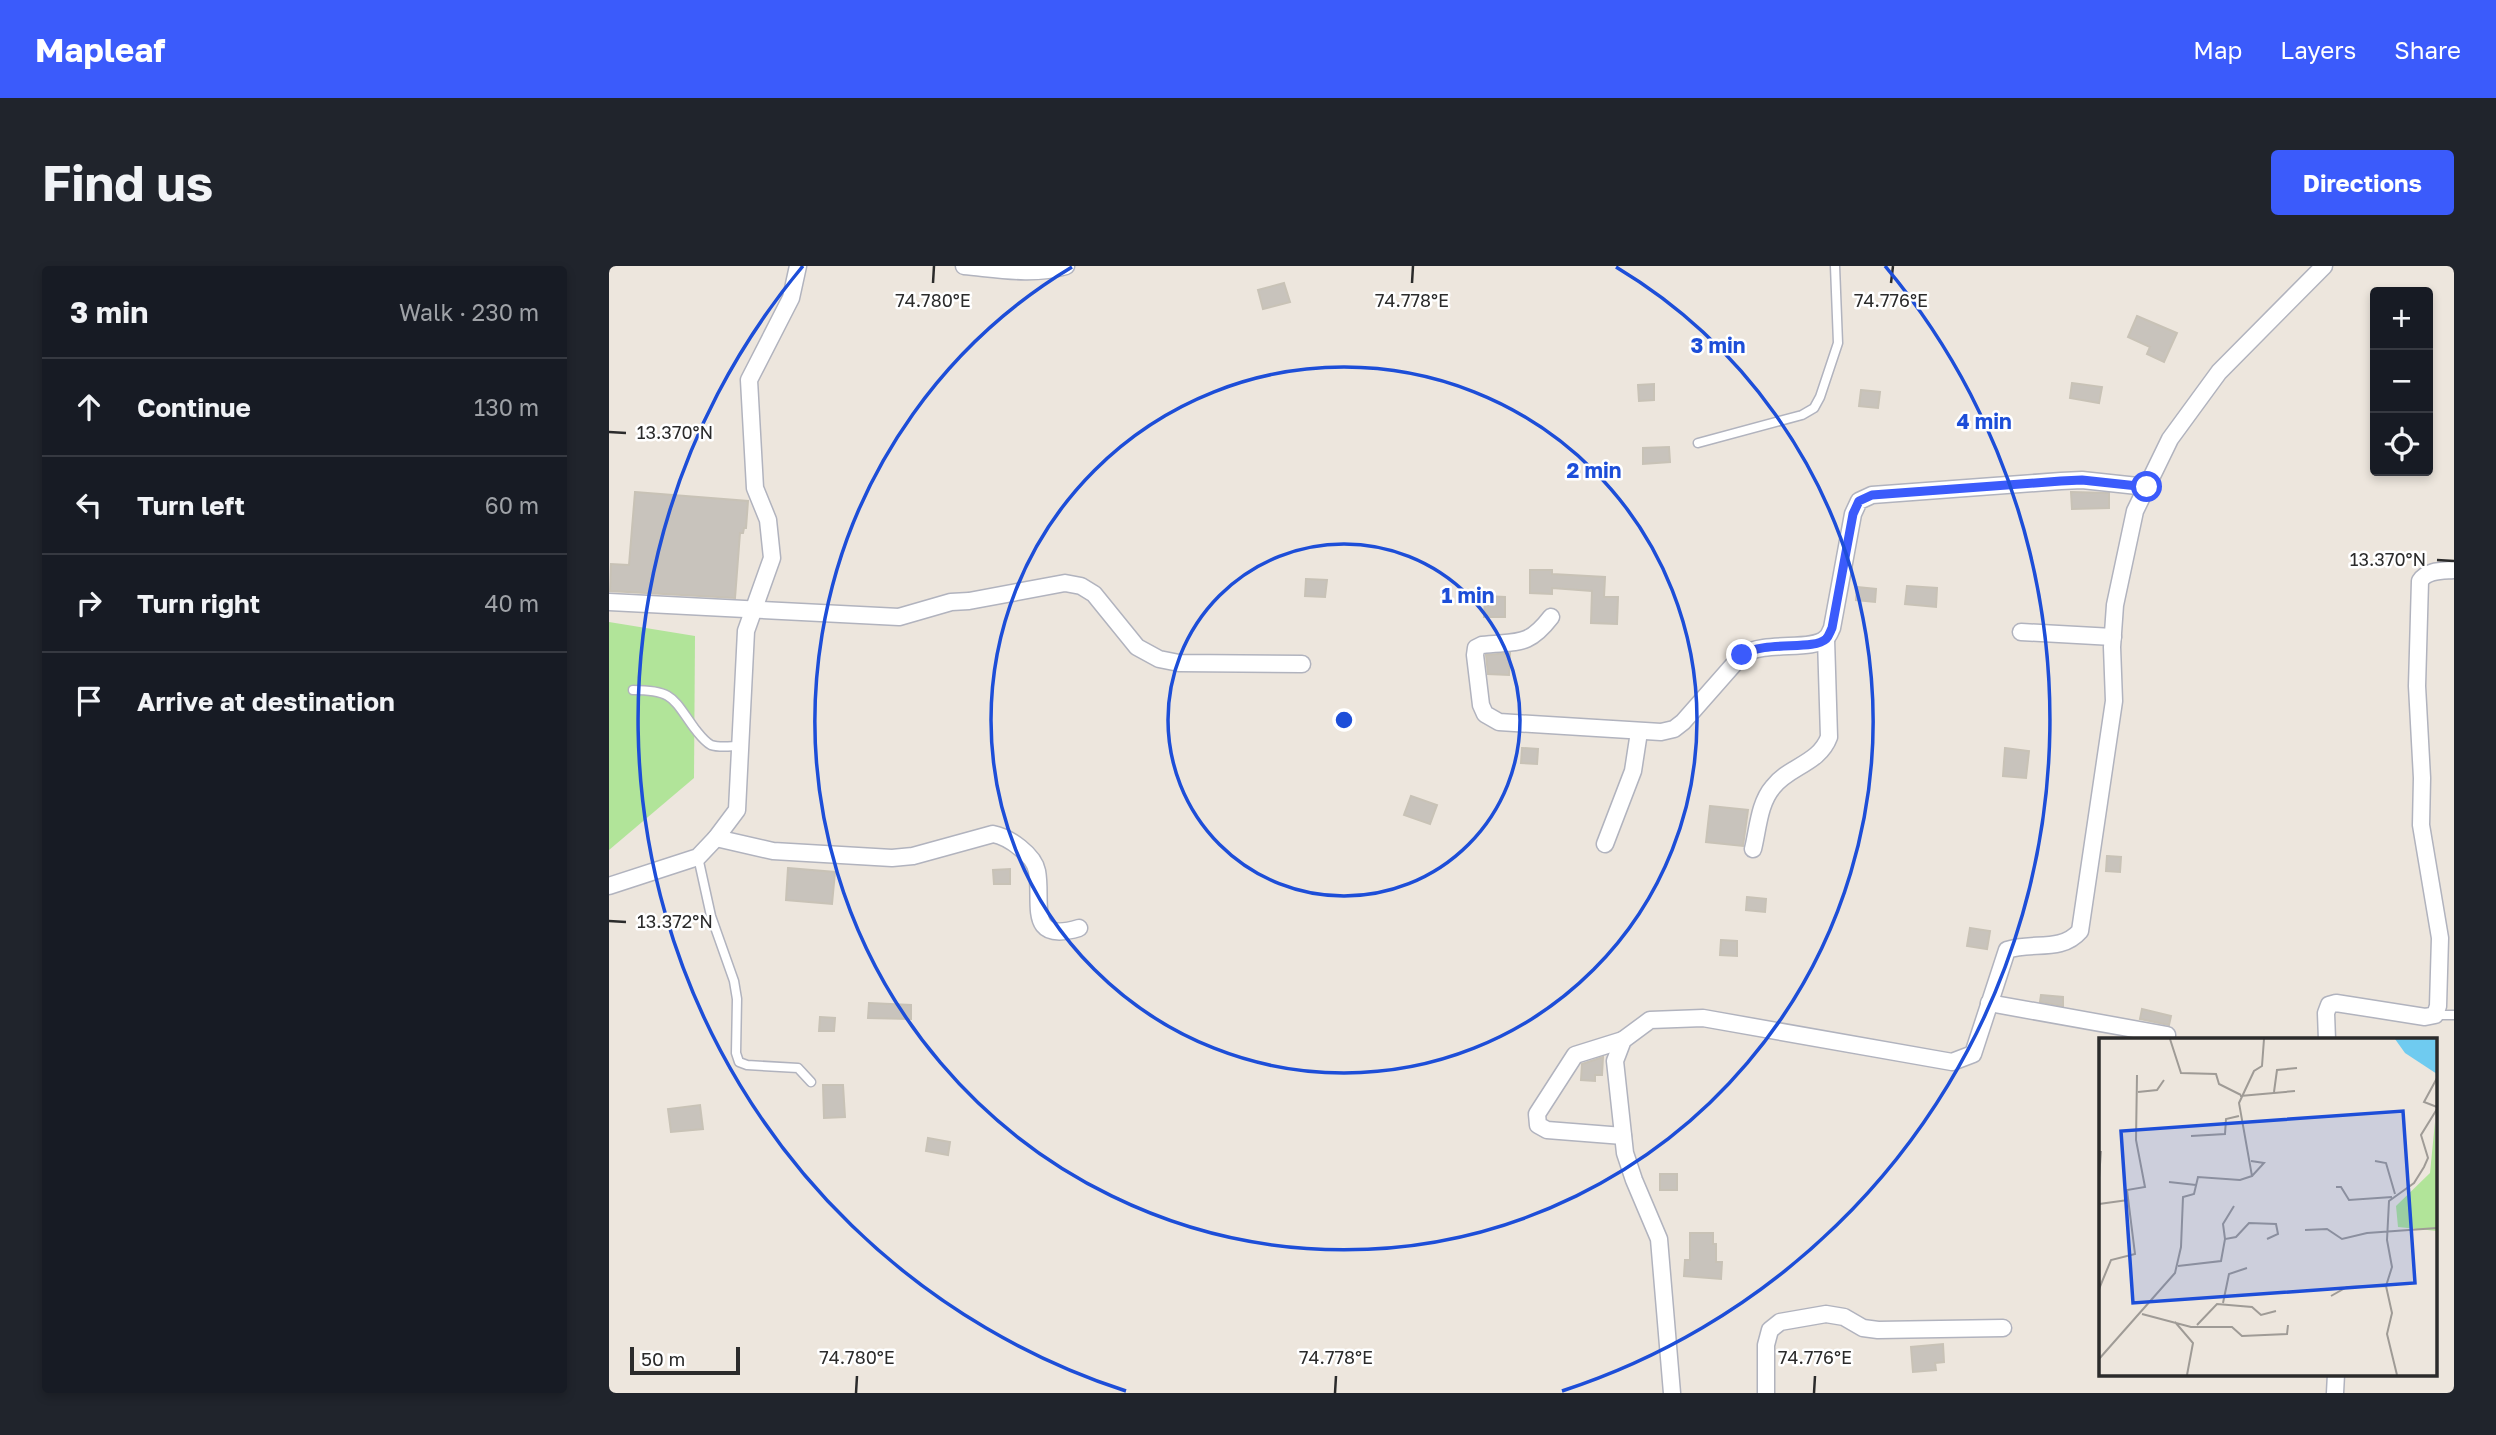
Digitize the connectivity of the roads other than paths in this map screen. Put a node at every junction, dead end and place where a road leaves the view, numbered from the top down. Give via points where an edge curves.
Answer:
1 (798, 266) edge
2 (964, 266) edge
3 (1066, 266) edge
4 (1835, 266) edge
5 (2324, 266) edge
6 (1698, 443) dead end
7 (2147, 487) junction
8 (2454, 570) edge
9 (609, 602) edge
10 (754, 611) junction
11 (1551, 617) dead end
12 (2021, 632) dead end
13 (2113, 637) junction
14 (1826, 639) junction
15 (1302, 664) dead end
16 (633, 690) dead end
17 (1639, 732) junction
18 (740, 746) junction
19 (716, 838) junction
20 (1605, 845) dead end
21 (1753, 849) dead end
22 (698, 857) junction
23 (609, 886) edge
24 (1079, 928) dead end
25 (2447, 938) edge
26 (1989, 1003) junction
27 (2435, 1015) junction
28 (2454, 1015) edge
29 (2167, 1035) dead end
30 (2327, 1038) edge
31 (1623, 1040) junction
32 (811, 1082) dead end
33 (1623, 1136) junction
34 (2003, 1328) dead end
35 (1672, 1393) edge
36 (1766, 1393) edge

1 - 10 street via 792,298 749,380 755,488 768,520 772,558
2 - 3 street via 1026,272
4 - 6 lane via 1838,343 1814,408
5 - 7 street via 2219,372 2170,439
7 - 13 street via 2135,511 2115,605
7 - 14 street via 2061,481 1872,495 1859,501
8 - 25 street via 2430,573 2420,581 2417,686 2421,825
9 - 10 street
10 - 15 street via 898,617 951,601 1065,583 1094,594 1137,647 1159,659
10 - 18 street via 746,631
11 - 17 street via 1528,640 1476,648 1485,714 1499,722
12 - 13 street
13 - 26 street via 2114,701 2080,931 2063,944 2007,950
14 - 17 street via 1816,644 1752,649 1674,729
14 - 21 street via 1829,737 1817,757 1775,783 1766,796
16 - 18 lane via 664,692 709,744
17 - 20 street via 1633,771
18 - 19 street via 737,810
19 - 22 street
19 - 24 street via 773,851 891,858 993,834 1003,836 1036,865 1037,902 1045,926 1063,933
22 - 23 street
22 - 32 lane via 711,916 734,981 739,1062 798,1068
25 - 27 street
26 - 29 street
26 - 31 street via 1973,1054 1952,1062 1703,1018 1650,1020
27 - 28 lane
27 - 30 street via 2336,1003 2329,1005 2326,1013
31 - 33 street via 1615,1061
31 - 33 street via 1575,1055 1537,1114 1538,1125 1546,1130
33 - 35 street via 1634,1180 1660,1239
34 - 36 street via 1878,1330 1826,1314 1780,1322 1770,1330 1766,1345

